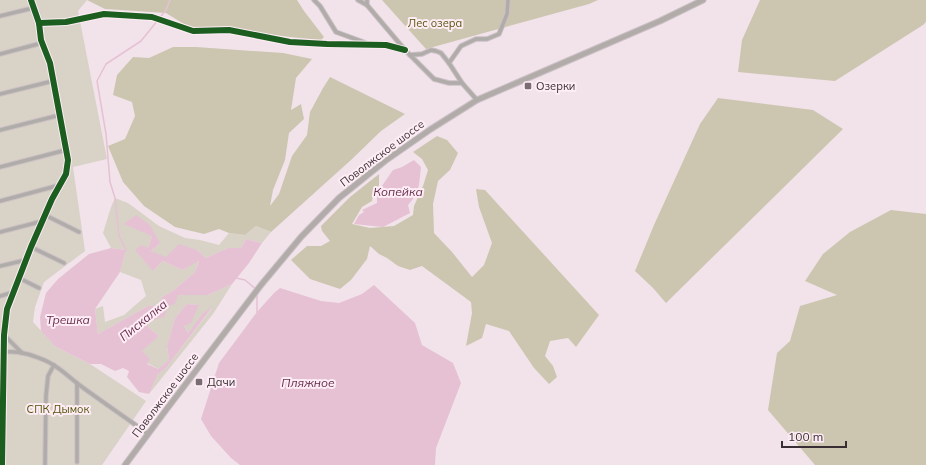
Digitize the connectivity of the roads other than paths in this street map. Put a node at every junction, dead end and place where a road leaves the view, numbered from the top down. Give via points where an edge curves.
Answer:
1 (31, 0) edge
2 (314, 0) edge
3 (358, 0) edge
4 (508, 0) edge
5 (703, 0) edge
6 (367, 2) edge
7 (33, 8) junction
8 (0, 16) edge
9 (38, 22) junction
10 (42, 44) junction
11 (369, 44) junction
12 (405, 50) junction
13 (0, 54) edge
14 (410, 55) junction
15 (449, 62) junction
16 (53, 81) junction
17 (462, 83) junction
18 (0, 94) edge
19 (477, 100) junction
20 (60, 115) junction
21 (0, 130) edge
22 (66, 150) junction
23 (0, 168) edge
24 (60, 185) junction
25 (0, 200) edge
26 (45, 215) junction
27 (42, 221) junction
28 (0, 232) edge
29 (79, 232) dead end
30 (31, 247) junction
31 (26, 260) junction
32 (64, 263) dead end
33 (0, 266) edge
34 (19, 278) junction
35 (39, 288) dead end
36 (14, 292) junction
37 (0, 296) edge
38 (5, 322) junction
39 (0, 324) edge
40 (4, 335) junction
41 (2, 352) edge
42 (22, 353) junction
43 (54, 365) junction
44 (2, 382) edge
45 (77, 383) junction
46 (2, 412) edge
47 (148, 434) junction
48 (77, 462) dead end
49 (2, 465) edge
50 (45, 465) edge
51 (125, 465) edge

1 - 7 street
2 - 11 street via 336,32
3 - 6 street
4 - 15 street via 507,14 499,34 488,39 476,39 461,46
5 - 19 main road, Поволжское шоссе
6 - 12 street
7 - 8 street
7 - 9 street
9 - 10 street
9 - 11 street via 66,22 104,14 152,17 194,31 228,30 290,42
10 - 13 street
10 - 16 street via 50,63
11 - 12 street via 386,44
12 - 14 street
14 - 15 street via 431,50 441,53
14 - 17 street via 434,79
15 - 17 street
16 - 18 street
16 - 20 street
17 - 19 street
19 - 47 main road, Поволжское шоссе via 385,161 339,198 301,237 261,285
20 - 21 street
20 - 22 street
22 - 23 street
22 - 24 street via 66,174
24 - 25 street
24 - 26 street
26 - 27 street
26 - 29 street
27 - 28 street
27 - 30 street
30 - 31 street
30 - 32 street
31 - 33 street
31 - 34 street
34 - 35 street
34 - 36 street
36 - 37 street
36 - 38 street
38 - 39 street
38 - 40 street
40 - 41 street
40 - 42 street
41 - 42 street
41 - 44 street
42 - 43 street
43 - 45 street
43 - 50 street via 47,383
44 - 46 street
45 - 47 street
45 - 48 street
46 - 49 street
47 - 51 main road, Поволжское шоссе

